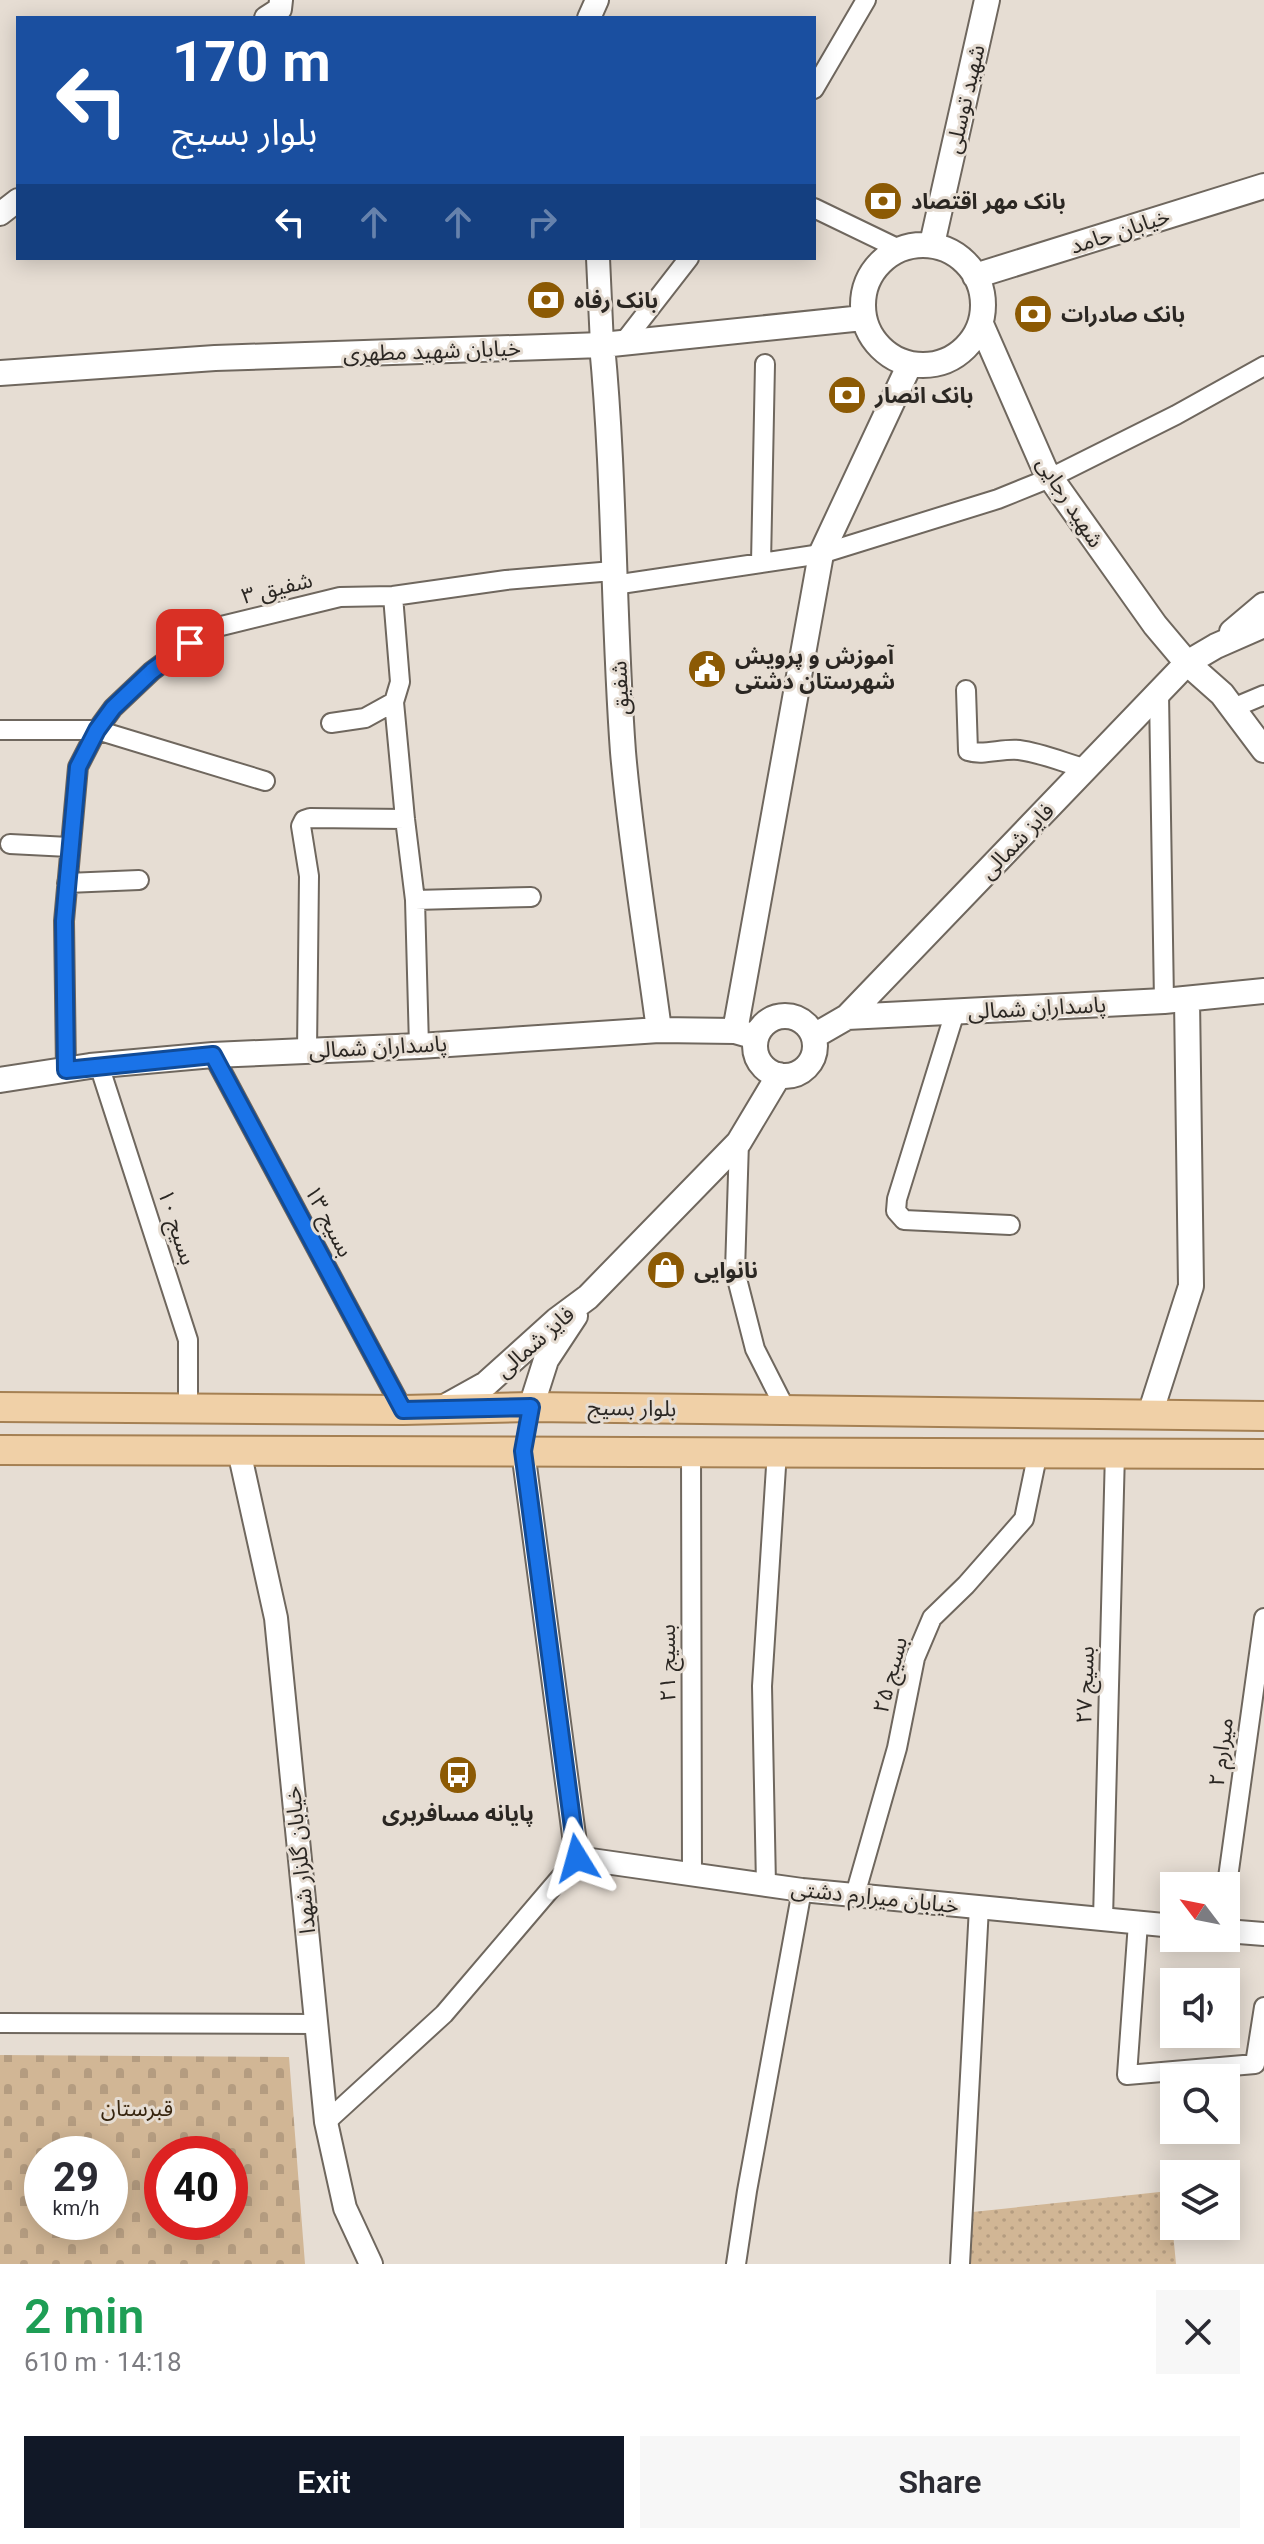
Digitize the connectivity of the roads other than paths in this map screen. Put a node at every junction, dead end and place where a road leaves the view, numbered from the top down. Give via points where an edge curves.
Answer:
1 (281, 0) edge
2 (866, 0) edge
3 (987, 0) edge
4 (269, 16) edge
5 (816, 86) edge
6 (1264, 186) edge
7 (16, 202) edge
8 (816, 209) edge
9 (0, 214) edge
10 (932, 244) junction
11 (899, 249) junction
12 (598, 260) edge
13 (687, 260) edge
14 (975, 276) junction
15 (863, 318) junction
16 (981, 324) junction
17 (613, 344) junction
18 (765, 364) dead end
19 (909, 366) junction
20 (1264, 366) edge
21 (0, 373) edge
22 (1050, 478) junction
23 (821, 554) junction
24 (761, 563) junction
25 (613, 578) junction
26 (393, 596) junction
27 (1264, 605) edge
28 (1264, 625) edge
29 (1216, 646) junction
30 (1187, 663) junction
31 (966, 690) dead end
32 (1159, 694) junction
33 (1264, 695) edge
34 (394, 702) junction
35 (1233, 708) junction
36 (331, 723) dead end
37 (0, 730) edge
38 (97, 730) junction
39 (1264, 750) edge
40 (1087, 769) junction
41 (265, 781) dead end
42 (405, 819) junction
43 (10, 844) dead end
44 (69, 847) junction
45 (139, 880) dead end
46 (67, 883) junction
47 (531, 897) dead end
48 (415, 900) junction
49 (1264, 991) edge
50 (1176, 1000) junction
51 (955, 1012) junction
52 (847, 1017) junction
53 (659, 1030) junction
54 (745, 1034) junction
55 (814, 1036) junction
56 (419, 1046) junction
57 (307, 1051) junction
58 (213, 1055) junction
59 (99, 1065) junction
60 (66, 1070) junction
61 (779, 1075) junction
62 (0, 1080) edge
63 (739, 1142) junction
64 (1010, 1225) dead end
65 (588, 1297) junction
66 (0, 1407) edge
67 (531, 1407) junction
68 (188, 1408) junction
69 (403, 1410) junction
70 (439, 1410) junction
71 (786, 1410) junction
72 (861, 1411) junction
73 (1150, 1414) junction
74 (1264, 1416) edge
75 (0, 1450) edge
76 (239, 1451) junction
77 (523, 1451) junction
78 (691, 1451) junction
79 (777, 1451) junction
80 (860, 1452) junction
81 (1038, 1452) junction
82 (1115, 1452) junction
83 (1264, 1454) edge
84 (1264, 1618) edge
85 (577, 1858) junction
86 (1229, 1872) edge
87 (692, 1874) junction
88 (766, 1885) junction
89 (802, 1890) junction
90 (855, 1895) junction
91 (979, 1907) junction
92 (1103, 1919) junction
93 (1138, 1923) junction
94 (1160, 1925) edge
95 (1240, 1932) edge
96 (1264, 1934) edge
97 (1264, 2007) edge
98 (0, 2023) edge
99 (316, 2024) junction
100 (1260, 2063) edge
101 (326, 2122) junction
102 (371, 2264) edge
103 (736, 2264) edge
104 (960, 2264) edge

1 - 4 street via 280,9
2 - 5 street
3 - 10 main road, شهید توسلی
6 - 14 main road, خیابان حامد
7 - 9 street
8 - 11 street
10 - 11 main road
10 - 14 main road via 958,255
11 - 15 main road via 869,277
12 - 17 street
13 - 17 street
14 - 16 main road via 984,305
15 - 17 main road, خیابان شهید مطهری
15 - 19 main road via 885,353
16 - 19 main road via 958,355 941,364
16 - 22 main road, شهید رجایی
17 - 21 main road, خیابان شهید مطهری via 215,358
17 - 25 main road, شفیق via 607,400
18 - 24 street
19 - 23 main road
20 - 22 street, شفیق ۳
22 - 23 street, شفیق ۳
22 - 30 main road, شهید رجایی
23 - 24 street, شفیق ۳
23 - 54 main road
24 - 25 street, شفیق ۳
25 - 26 street, شفیق ۳ via 506,580
25 - 53 main road, شفیق via 624,755
26 - 34 street via 400,682
26 - 38 street, شفیق ۳ via 340,597 209,629 152,671
27 - 29 main road
28 - 29 main road
29 - 30 main road, فایز شمالی
30 - 32 main road, فایز شمالی
30 - 35 main road, شهید رجایی
31 - 40 street via 968,751 1023,750
32 - 40 main road, فایز شمالی
32 - 50 street
33 - 35 street
34 - 36 street via 365,718
34 - 42 street
35 - 39 main road, شهید رجایی
37 - 38 street
38 - 41 street
38 - 44 street, شفیق ۳ via 78,767
40 - 52 main road, فایز شمالی
42 - 48 street
42 - 57 street via 310,818 301,826 309,876
43 - 44 street
44 - 46 street, شفیق ۳
45 - 46 street
46 - 60 street, شفیق ۳
47 - 48 street
48 - 56 street
49 - 50 main road, پاسداران شمالی
50 - 51 main road, پاسداران شمالی
50 - 73 main road via 1191,1286
51 - 52 main road, پاسداران شمالی
51 - 64 street via 896,1211 904,1220
52 - 55 main road, پاسداران شمالی
53 - 54 main road, پاسداران شمالی
53 - 56 main road, پاسداران شمالی
54 - 55 main road via 784,1015 807,1025
54 - 61 main road via 758,1061
55 - 61 main road via 811,1061 803,1070
56 - 57 main road, پاسداران شمالی
57 - 58 main road, پاسداران شمالی
58 - 59 main road, پاسداران شمالی
58 - 69 street, بسیج ۱۳
59 - 60 main road, پاسداران شمالی
59 - 68 street, بسیج ۱۰ via 188,1340
60 - 62 main road, پاسداران شمالی
61 - 63 main road, فایز شمالی
63 - 65 main road, فایز شمالی
63 - 71 street via 735,1271 755,1349
65 - 67 main road, فایز شمالی via 546,1360
65 - 70 main road, فایز شمالی via 486,1384
66 - 68 main road, بلوار بسیج
67 - 70 main road, بلوار بسیج
67 - 71 main road, بلوار بسیج
67 - 77 main road
68 - 69 main road, بلوار بسیج
69 - 70 main road, بلوار بسیج
71 - 72 main road, بلوار بسیج
72 - 73 main road, بلوار بسیج
72 - 80 main road
73 - 74 main road, بلوار بسیج
75 - 76 main road, بلوار بسیج
76 - 77 main road, بلوار بسیج
76 - 99 street, خیابان گلزار شهدا via 276,1618
77 - 78 main road, بلوار بسیج
77 - 85 street
78 - 79 main road, بلوار بسیج
78 - 87 street, بسیج ۲۱
79 - 80 main road, بلوار بسیج
79 - 88 street via 762,1686
80 - 81 main road, بلوار بسیج
81 - 82 main road, بلوار بسیج
81 - 90 street, بسیج ۲۵ via 1024,1519 932,1618 915,1658 897,1748
82 - 83 main road, بلوار بسیج
82 - 92 street, بسیج ۲۷
84 - 86 street, میرارم ۲
85 - 87 street, خیابان میرارم دشتی
85 - 101 street via 444,2014
87 - 88 street, خیابان میرارم دشتی
88 - 89 street, خیابان میرارم دشتی
89 - 90 street, خیابان میرارم دشتی
89 - 103 street
90 - 91 street, خیابان میرارم دشتی
91 - 92 street, خیابان میرارم دشتی
91 - 104 street
92 - 93 street, خیابان میرارم دشتی
93 - 94 street, خیابان میرارم دشتی
93 - 100 street via 1127,2075
95 - 96 street
97 - 100 street
98 - 99 street
99 - 101 street, خیابان گلزار شهدا
101 - 102 street, خیابان گلزار شهدا via 345,2208

